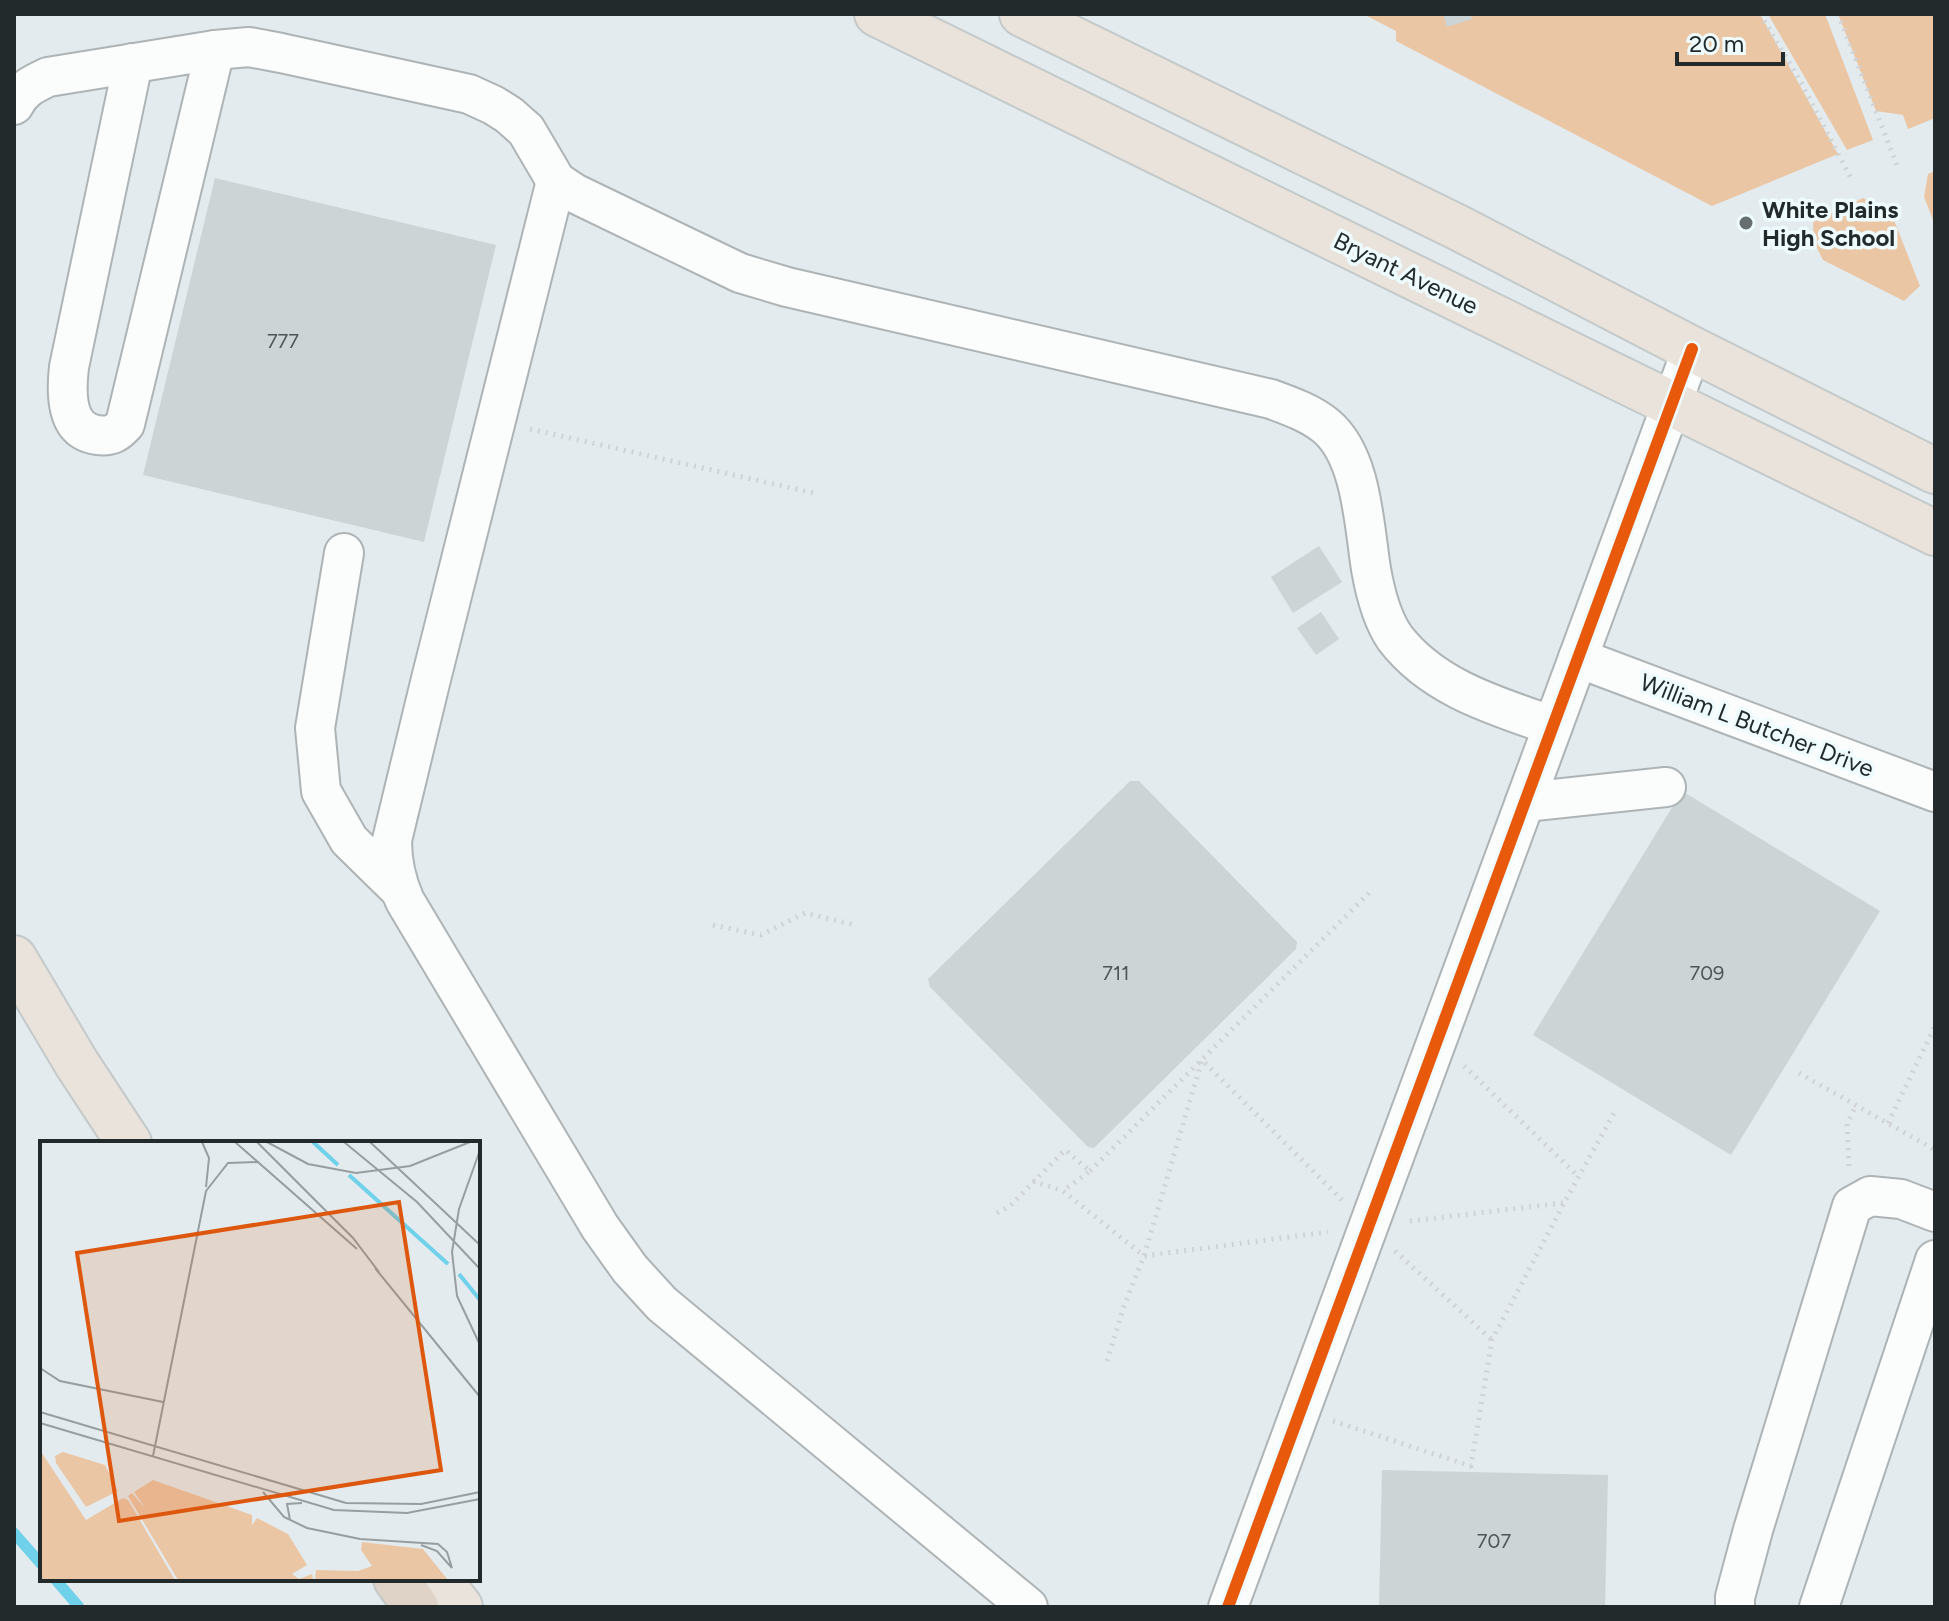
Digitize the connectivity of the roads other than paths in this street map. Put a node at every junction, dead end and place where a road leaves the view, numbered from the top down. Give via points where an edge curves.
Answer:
1 (877, 14) edge
2 (1022, 14) edge
3 (1060, 26) edge
4 (215, 50) junction
5 (133, 63) junction
6 (14, 105) edge
7 (556, 181) junction
8 (1692, 349) junction
9 (1671, 403) junction
10 (1935, 471) edge
11 (1935, 533) edge
12 (344, 553) dead end
13 (1578, 658) junction
14 (1553, 726) junction
15 (1666, 787) dead end
16 (1935, 792) edge
17 (1525, 802) junction
18 (400, 890) junction
19 (14, 958) edge
20 (128, 1141) edge
21 (1935, 1212) edge
22 (1935, 1260) edge
23 (397, 1581) edge
24 (440, 1581) edge
25 (416, 1607) edge
26 (460, 1607) edge
27 (1028, 1607) edge
28 (1228, 1607) edge
29 (1735, 1607) edge
30 (1819, 1607) edge

1 - 9 main road, Bryant Avenue
2 - 3 main road
3 - 8 main road
4 - 5 street
4 - 5 street via 125,424 106,436 82,430 68,408 66,390
4 - 7 street via 249,47 469,94 526,130
5 - 6 street via 48,77 31,85
7 - 14 street via 740,273 1271,399 1310,415 1327,427 1350,461 1374,583 1394,637 1435,676 1460,690
7 - 18 street via 392,840
8 - 9 street
8 - 10 main road
9 - 11 main road, Bryant Avenue
9 - 13 street
12 - 18 street via 315,728 321,791 349,840
13 - 14 street
13 - 16 street, William L Butcher Drive
14 - 17 street
15 - 17 street
17 - 28 street
18 - 27 street via 630,1269 662,1304
19 - 20 main road
21 - 29 street via 1901,1199 1870,1196 1852,1206 1753,1530
22 - 30 street
23 - 25 highway
24 - 26 main road

